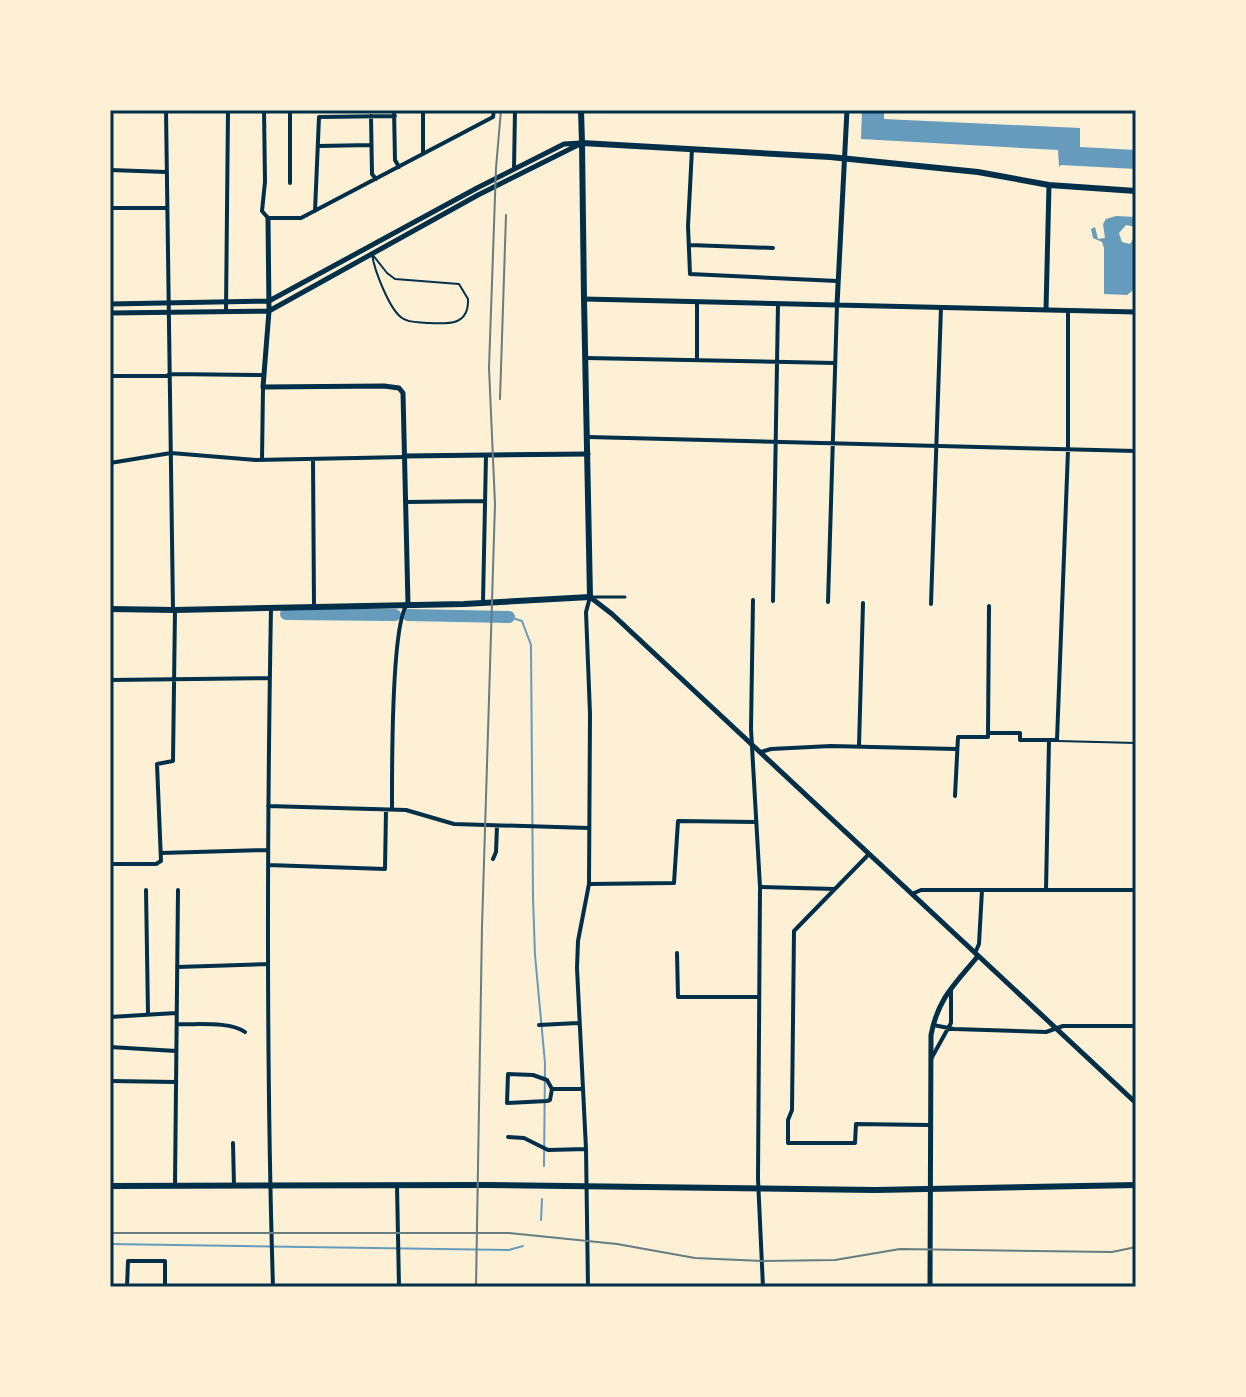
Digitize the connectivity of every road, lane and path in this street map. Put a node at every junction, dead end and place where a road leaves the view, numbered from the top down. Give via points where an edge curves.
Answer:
1 (166, 110) edge
2 (228, 110) edge
3 (264, 110) edge
4 (290, 110) edge
5 (423, 110) edge
6 (494, 110) edge
7 (515, 110) edge
8 (581, 110) edge
9 (847, 110) edge
10 (394, 113) edge
11 (371, 116) junction
12 (582, 143) junction
13 (371, 145) junction
14 (318, 146) junction
15 (692, 149) junction
16 (423, 154) junction
17 (846, 159) junction
18 (399, 167) junction
19 (514, 169) junction
20 (110, 170) edge
21 (166, 172) junction
22 (376, 179) junction
23 (290, 183) dead end
24 (1049, 185) junction
25 (1136, 191) edge
26 (110, 208) edge
27 (167, 208) junction
28 (315, 211) junction
29 (268, 218) junction
30 (690, 245) junction
31 (369, 247) junction
32 (773, 248) dead end
33 (372, 254) junction
34 (839, 281) junction
35 (584, 299) junction
36 (269, 301) junction
37 (226, 302) junction
38 (697, 302) junction
39 (168, 303) junction
40 (110, 304) edge
41 (778, 304) junction
42 (837, 305) junction
43 (941, 307) junction
44 (1046, 310) junction
45 (1068, 310) junction
46 (226, 311) junction
47 (269, 311) junction
48 (1136, 312) edge
49 (110, 313) edge
50 (168, 313) junction
51 (586, 358) junction
52 (697, 359) junction
53 (777, 361) junction
54 (835, 363) junction
55 (169, 375) junction
56 (264, 375) junction
57 (110, 376) edge
58 (263, 387) junction
59 (588, 437) junction
60 (776, 442) junction
61 (833, 443) junction
62 (936, 446) junction
63 (1068, 450) junction
64 (1136, 451) edge
65 (171, 453) junction
66 (588, 454) junction
67 (486, 455) junction
68 (405, 456) junction
69 (313, 459) junction
70 (262, 460) junction
71 (110, 463) edge
72 (485, 501) junction
73 (406, 502) junction
74 (590, 597) junction
75 (625, 597) dead end
76 (753, 600) dead end
77 (773, 601) dead end
78 (483, 602) junction
79 (828, 602) dead end
80 (863, 603) dead end
81 (408, 604) junction
82 (931, 604) dead end
83 (314, 606) junction
84 (989, 606) dead end
85 (271, 607) junction
86 (110, 609) edge
87 (174, 610) junction
88 (269, 678) junction
89 (110, 680) edge
90 (174, 680) junction
91 (988, 733) junction
92 (1049, 740) junction
93 (1057, 740) junction
94 (1136, 743) edge
95 (752, 744) junction
96 (859, 746) junction
97 (956, 749) junction
98 (761, 752) junction
99 (955, 796) dead end
100 (268, 806) junction
101 (389, 810) junction
102 (756, 822) junction
103 (497, 826) junction
104 (589, 828) junction
105 (268, 850) junction
106 (161, 853) junction
107 (869, 854) junction
108 (493, 859) dead end
109 (114, 864) dead end
110 (268, 865) junction
111 (589, 884) junction
112 (760, 887) junction
113 (835, 889) junction
114 (146, 890) dead end
115 (178, 890) dead end
116 (982, 890) junction
117 (1046, 890) junction
118 (1136, 890) edge
119 (912, 894) junction
120 (677, 953) dead end
121 (976, 955) junction
122 (268, 964) junction
123 (177, 967) junction
124 (951, 986) junction
125 (758, 997) junction
126 (176, 1013) junction
127 (148, 1014) junction
128 (110, 1017) edge
129 (578, 1023) junction
130 (177, 1024) junction
131 (539, 1025) dead end
132 (933, 1025) junction
133 (1136, 1026) edge
134 (1055, 1027) junction
135 (949, 1028) junction
136 (245, 1032) dead end
137 (110, 1047) edge
138 (176, 1051) junction
139 (931, 1059) junction
140 (110, 1081) edge
141 (176, 1082) junction
142 (552, 1089) junction
143 (583, 1089) junction
144 (1136, 1103) edge
145 (929, 1125) junction
146 (508, 1137) dead end
147 (233, 1143) dead end
148 (586, 1149) junction
149 (397, 1185) junction
150 (1136, 1185) edge
151 (110, 1186) edge
152 (175, 1186) junction
153 (234, 1186) junction
154 (270, 1186) junction
155 (586, 1186) junction
156 (758, 1189) junction
157 (929, 1190) junction
158 (127, 1287) edge
159 (165, 1287) edge
160 (273, 1287) edge
161 (399, 1287) edge
162 (588, 1287) edge
163 (763, 1287) edge
164 (930, 1287) edge

1 - 21 street
2 - 37 street
3 - 29 street via 262,211
4 - 23 street
5 - 16 street
6 - 16 street via 493,117
7 - 19 street
8 - 12 main road
9 - 17 street
10 - 11 street
10 - 18 street
11 - 13 street
11 - 14 street via 319,117
12 - 15 main road
12 - 19 street via 570,142
12 - 33 street
12 - 35 main road
13 - 14 street
13 - 22 street
14 - 28 street
15 - 17 main road
15 - 30 street
16 - 18 street
17 - 24 main road
17 - 34 street
18 - 22 street
19 - 31 street
20 - 21 street
21 - 27 street
22 - 28 street
24 - 25 main road
24 - 44 street
26 - 27 street
27 - 39 street
28 - 29 street via 301,218
29 - 36 street
30 - 32 street
30 - 34 street via 690,274
31 - 33 street
31 - 36 street
33 - 33 lane via 395,279 459,284 468,299 466,314 454,323 402,318
33 - 47 street
34 - 42 street
35 - 38 street
35 - 51 main road
36 - 37 street
36 - 47 street
37 - 39 street
37 - 46 street
38 - 41 street
38 - 52 street
39 - 40 street
39 - 50 street
41 - 42 street
41 - 53 street
42 - 43 street
42 - 54 street
43 - 44 street
43 - 62 street
44 - 45 street
45 - 48 street
45 - 63 street
46 - 47 street
46 - 50 street
47 - 56 street
49 - 50 street
50 - 55 street
51 - 52 street
51 - 59 main road
52 - 53 street
53 - 54 street
53 - 60 street
54 - 61 street
55 - 56 street
55 - 57 street
55 - 65 street
56 - 58 street
58 - 68 street via 399,388 404,398
58 - 70 street
59 - 60 street
59 - 66 main road
60 - 61 street
60 - 77 street
61 - 62 street
61 - 79 street
62 - 63 street
62 - 82 street
63 - 64 street
63 - 93 street
65 - 70 street
65 - 71 street
65 - 87 street
66 - 67 street
66 - 74 main road
67 - 68 street
67 - 72 street
68 - 69 street
68 - 73 street
69 - 70 street
69 - 83 street
72 - 73 street
72 - 78 street
73 - 81 street
74 - 75 street
74 - 78 main road
74 - 95 street
74 - 104 street
76 - 95 street
78 - 81 main road
80 - 96 street
81 - 83 main road
81 - 101 street via 401,615 397,650
83 - 85 main road
84 - 91 street
85 - 87 main road
85 - 88 street
86 - 87 main road
87 - 90 street
88 - 90 street
88 - 100 street
89 - 90 street
90 - 106 street via 173,761 157,764
91 - 92 street
91 - 97 street via 958,737
92 - 93 street
92 - 117 street
93 - 94 lane
95 - 98 street
95 - 102 street
96 - 97 street
96 - 98 street
97 - 99 street
98 - 107 street
100 - 101 street
100 - 105 street
101 - 103 street via 413,811 454,824
101 - 110 street via 385,869
102 - 111 street via 678,821 674,883
102 - 112 street
103 - 104 street
103 - 108 street
104 - 111 street
105 - 106 street
105 - 110 street
106 - 109 street via 156,864
107 - 113 street
107 - 119 street
110 - 122 street
111 - 129 street via 578,941
112 - 113 street
112 - 125 street
113 - 145 street via 794,931 788,1143 855,1143 856,1124
114 - 127 street
115 - 123 street
116 - 117 street
116 - 119 street
116 - 121 street
117 - 118 street
119 - 121 street
120 - 125 street via 678,997
121 - 124 street
121 - 134 street
122 - 123 street
122 - 154 street
123 - 126 street
124 - 132 street
124 - 135 street
125 - 156 street
126 - 127 street
126 - 130 street
127 - 128 street
129 - 131 street
129 - 143 street
130 - 136 street
130 - 138 street
132 - 135 street
132 - 139 street
133 - 134 street
134 - 135 street via 1046,1032
134 - 144 street
135 - 139 street
137 - 138 street
138 - 141 street
139 - 145 street
140 - 141 street
141 - 152 street
142 - 142 street via 533,1075 508,1074 507,1103 544,1102 550,1100
142 - 143 street
143 - 148 street
145 - 157 street
146 - 148 street via 548,1150
147 - 153 street
148 - 155 street
149 - 154 main road
149 - 155 main road
149 - 161 street
150 - 157 main road
151 - 152 main road
152 - 153 main road
153 - 154 main road
154 - 160 street
155 - 156 main road
155 - 162 street
156 - 157 main road
156 - 163 street
157 - 164 street
158 - 159 street via 128,1261 165,1261

